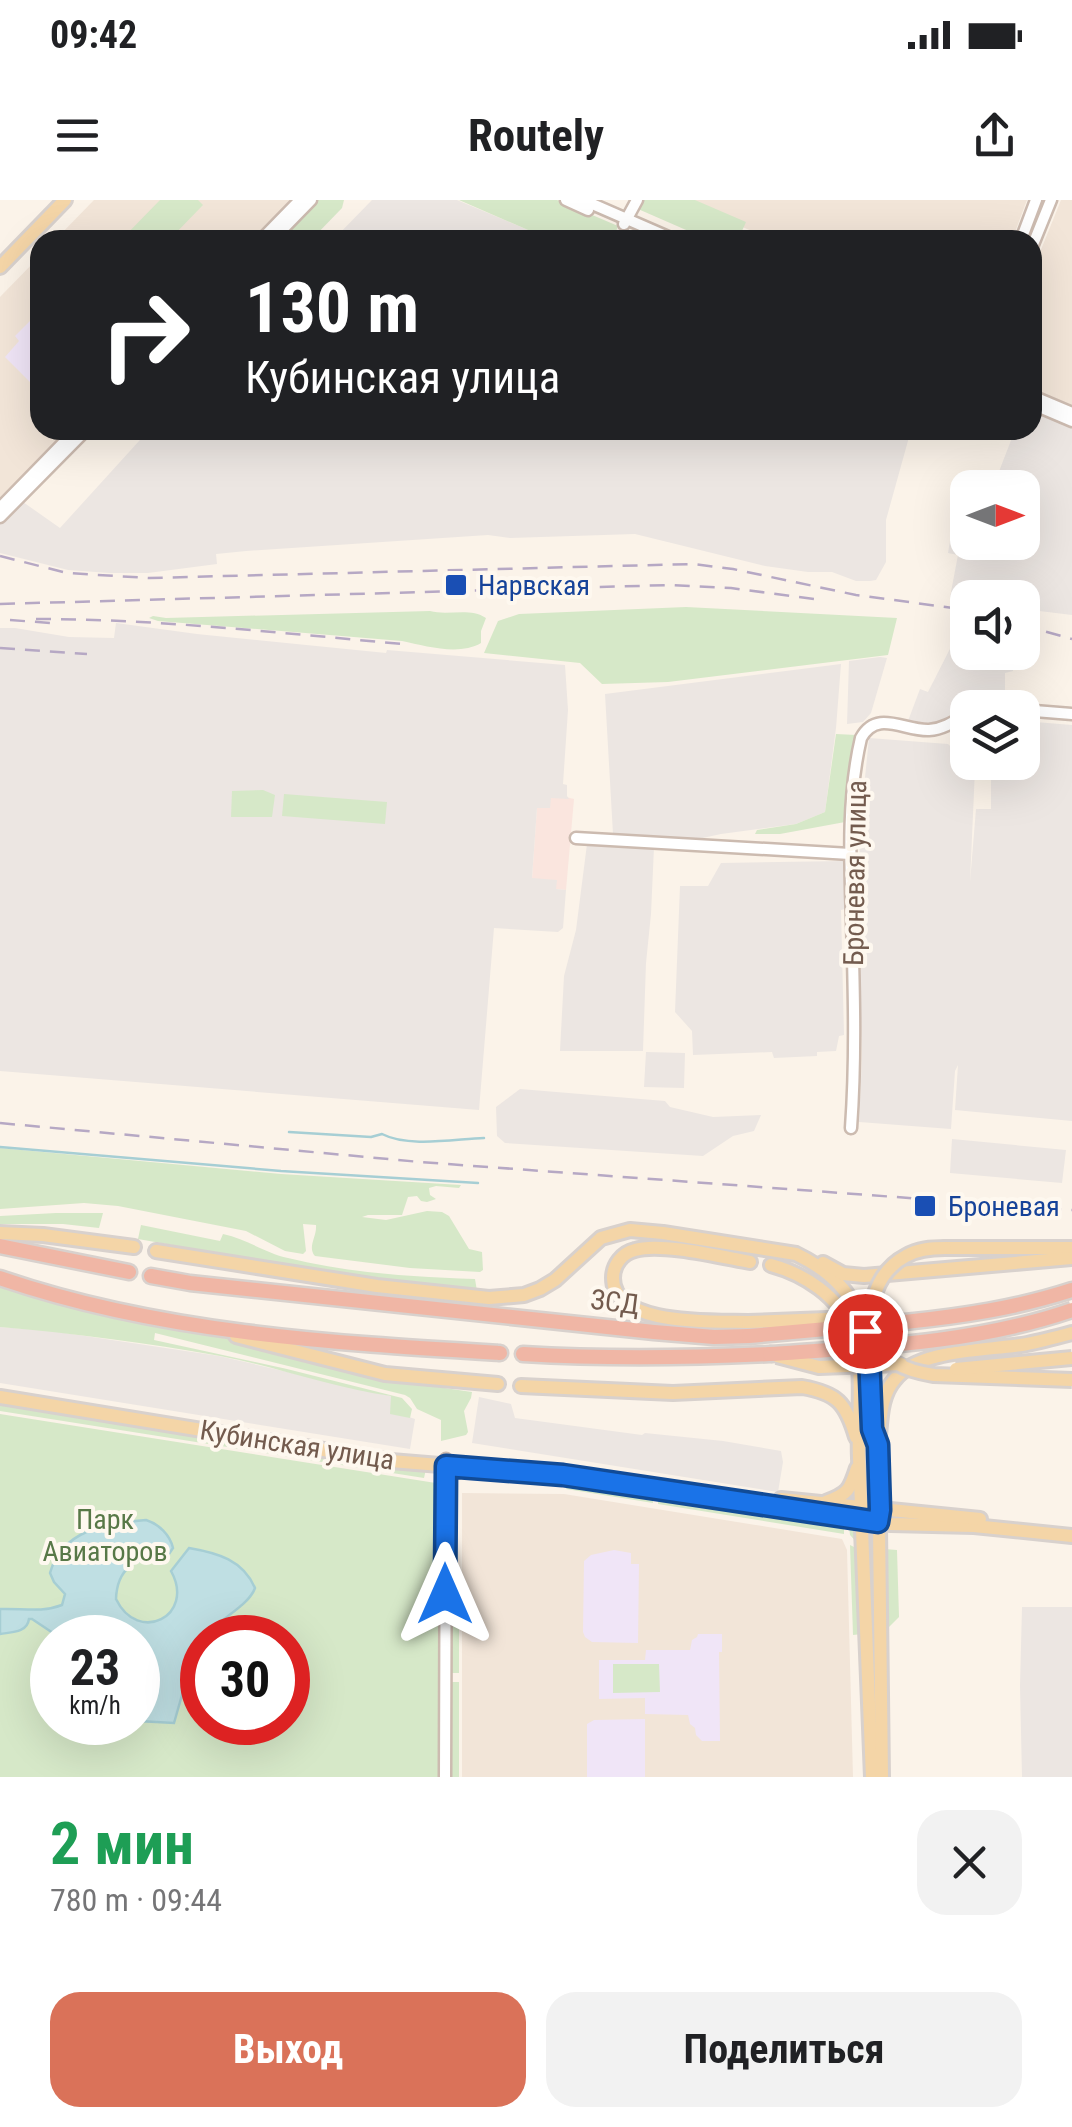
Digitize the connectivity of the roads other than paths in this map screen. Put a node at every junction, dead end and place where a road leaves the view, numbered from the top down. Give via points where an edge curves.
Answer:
1 (55, 200) edge
2 (65, 200) edge
3 (300, 200) edge
4 (311, 200) edge
5 (636, 200) edge
6 (1036, 200) edge
7 (1051, 200) edge
8 (576, 201) edge
9 (625, 222) junction
10 (36, 230) edge
11 (272, 230) edge
12 (282, 230) edge
13 (640, 230) edge
14 (647, 230) edge
15 (1025, 230) edge
16 (1039, 230) edge
17 (30, 236) edge
18 (0, 256) edge
19 (0, 267) edge
20 (1042, 400) edge
21 (1042, 408) edge
22 (1072, 413) edge
23 (1072, 421) edge
24 (66, 440) edge
25 (76, 440) edge
26 (0, 508) edge
27 (0, 517) edge
28 (1040, 711) edge
29 (1072, 714) edge
30 (950, 723) edge
31 (576, 838) dead end
32 (850, 854) junction
33 (851, 1128) dead end
34 (0, 1233) edge
35 (663, 1233) junction
36 (0, 1246) edge
37 (134, 1247) dead end
38 (1072, 1248) edge
39 (156, 1251) dead end
40 (1072, 1258) edge
41 (750, 1262) dead end
42 (771, 1265) dead end
43 (129, 1272) dead end
44 (151, 1276) dead end
45 (0, 1278) edge
46 (1072, 1290) edge
47 (1072, 1310) edge
48 (186, 1324) junction
49 (749, 1329) junction
50 (1072, 1333) edge
51 (500, 1353) dead end
52 (523, 1354) dead end
53 (770, 1354) junction
54 (1072, 1358) edge
55 (1072, 1380) edge
56 (498, 1384) dead end
57 (521, 1386) dead end
58 (0, 1394) edge
59 (858, 1444) junction
60 (878, 1445) junction
61 (859, 1460) junction
62 (446, 1462) junction
63 (820, 1504) junction
64 (871, 1516) junction
65 (1072, 1528) edge
66 (1072, 1536) edge
67 (445, 1777) edge
68 (872, 1777) edge
69 (882, 1777) edge

1 - 18 main road
2 - 10 main road
3 - 11 street
4 - 12 street
5 - 9 street
6 - 15 street
7 - 16 street
8 - 9 street
9 - 13 street
9 - 14 street
17 - 19 main road
20 - 22 street
21 - 23 street
24 - 26 street
25 - 27 street
28 - 29 street
30 - 32 street, Броневая улица via 931,730 886,722 864,732
31 - 32 street
32 - 33 street, Броневая улица via 856,1047
34 - 37 main road
35 - 39 main road via 630,1230 601,1238 555,1280 507,1298 377,1286
35 - 40 main road via 790,1248 843,1274 864,1276
35 - 60 main road via 796,1254 837,1282 865,1331
36 - 43 highway
38 - 55 main road, bridge via 918,1250 888,1268 872,1301 876,1337 903,1367 946,1376
41 - 49 main road via 642,1248 621,1258 613,1274 618,1295 636,1310
42 - 59 main road via 821,1289 847,1319 858,1360
44 - 49 highway, ЗСД via 654,1332 714,1337
45 - 48 highway via 82,1304
46 - 49 highway, ЗСД, bridge via 1023,1305 904,1322
47 - 53 highway, ЗСД, bridge via 978,1334
48 - 51 highway
48 - 56 main road via 385,1374
50 - 60 main road via 928,1359 904,1370 888,1388
52 - 53 highway, ЗСД
53 - 54 main road, bridge via 819,1366 962,1369
57 - 59 main road via 673,1393 802,1387 840,1402
58 - 62 main road, Кубинская улица via 392,1461
59 - 61 main road
60 - 64 main road
61 - 63 main road via 845,1494
61 - 64 main road
62 - 63 main road, Кубинская улица via 563,1468
62 - 64 main road, Кубинская улица
62 - 67 street
63 - 64 main road, Кубинская улица
64 - 65 main road, Кубинская улица
64 - 66 main road, Кубинская улица
64 - 68 main road
64 - 69 main road

